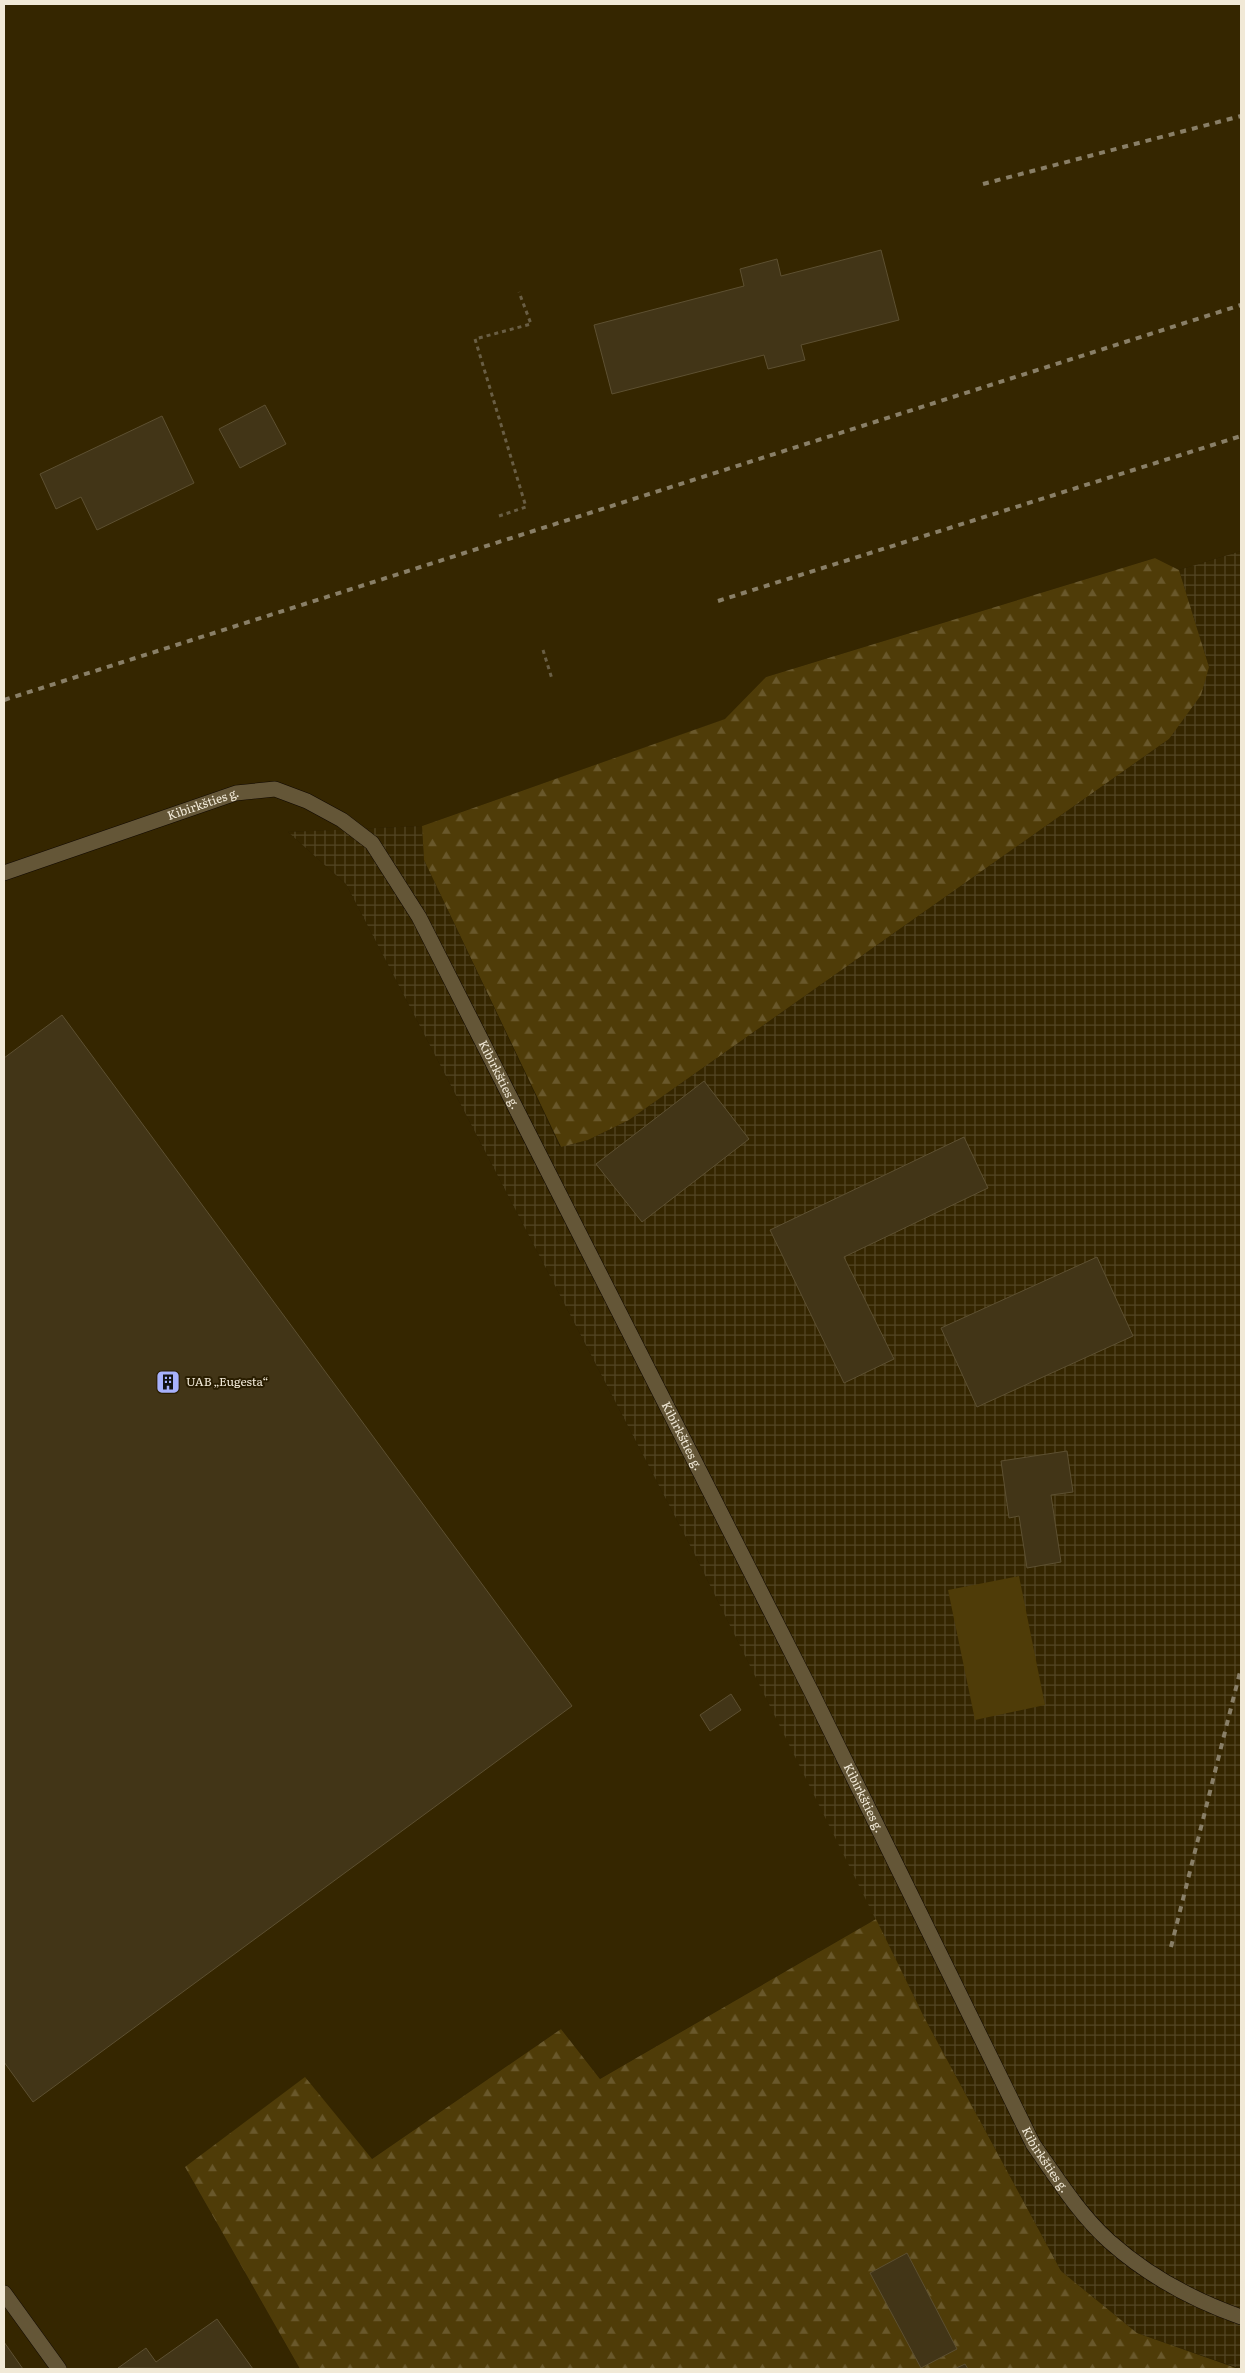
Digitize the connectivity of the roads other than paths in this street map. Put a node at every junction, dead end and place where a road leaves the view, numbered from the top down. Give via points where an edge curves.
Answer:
1 (4, 874) edge
2 (4, 2293) edge
3 (1241, 2317) edge
4 (59, 2369) edge

1 - 3 street, Kibirkšties g. via 236,793 275,789 307,801 342,820 372,843 419,917 812,1693 1033,2144 1071,2198 1108,2240 1152,2275 1203,2304
2 - 4 street

